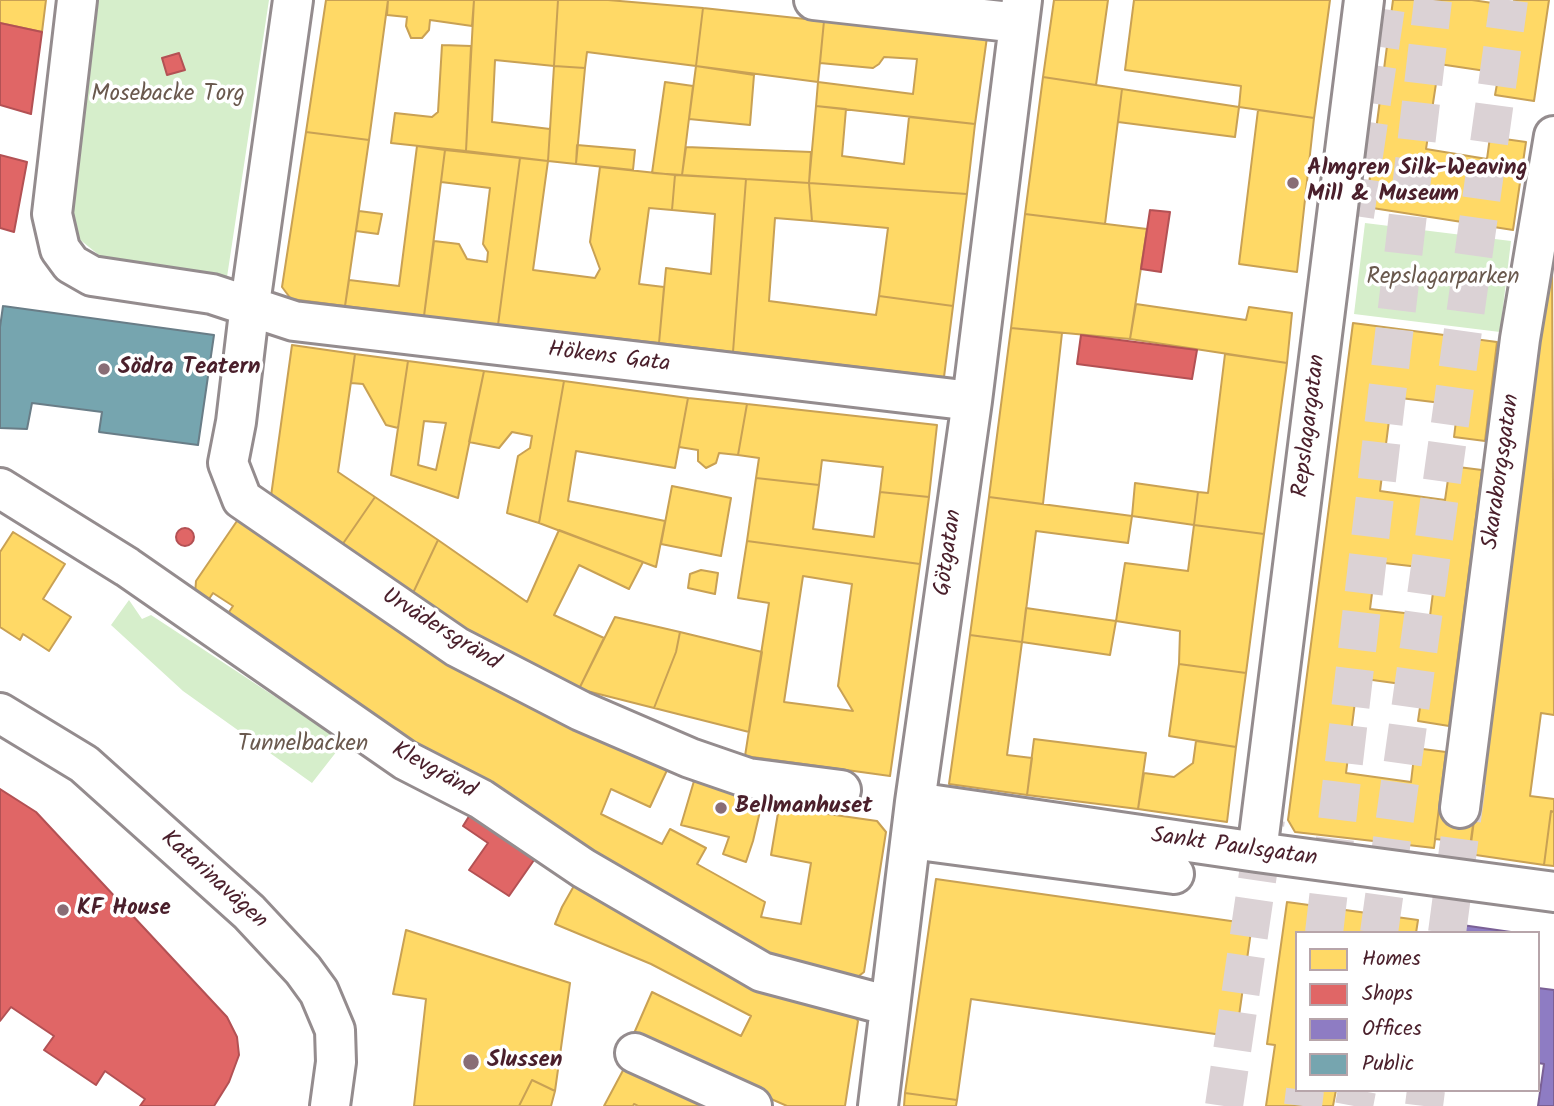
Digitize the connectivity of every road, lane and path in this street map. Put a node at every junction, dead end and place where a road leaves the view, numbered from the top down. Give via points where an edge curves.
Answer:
1 (77, 0) edge
2 (293, 0) edge
3 (814, 0) edge
4 (1364, 0) edge
5 (1021, 12) edge
6 (1554, 136) edge
7 (250, 304) junction
8 (972, 401) junction
9 (0, 488) edge
10 (0, 713) edge
11 (841, 790) dead end
12 (1460, 808) tunnel mouth
13 (913, 821) junction
14 (1257, 852) junction
15 (1174, 874) dead end
16 (1554, 891) edge
17 (890, 1006) junction
18 (635, 1053) dead end
19 (330, 1106) edge
20 (752, 1106) edge
21 (878, 1106) edge

1 - 7 street via 52,214 60,249 71,264 92,276
2 - 7 street
3 - 5 street
4 - 14 street, Repslagargatan
5 - 8 street, Götgatan
6 - 12 street, Skaraborgsgatan via 1518,352
7 - 8 street, Hökens Gata via 294,321
7 - 11 street, Urvädersgränd via 228,463 242,499 457,647 581,710 748,778
8 - 13 street, Götgatan
9 - 17 street, Klevgränd via 127,567 405,760 481,799 583,869 762,972
10 - 19 street, Katarinavägen via 83,764 249,912 303,970 319,992 335,1030
13 - 14 street, Sankt Paulsgatan
13 - 15 street, Sankt Paulsgatan
13 - 17 street, Götgatan
14 - 16 street, Sankt Paulsgatan via 1452,864
17 - 21 street, Götgatan
18 - 20 street

